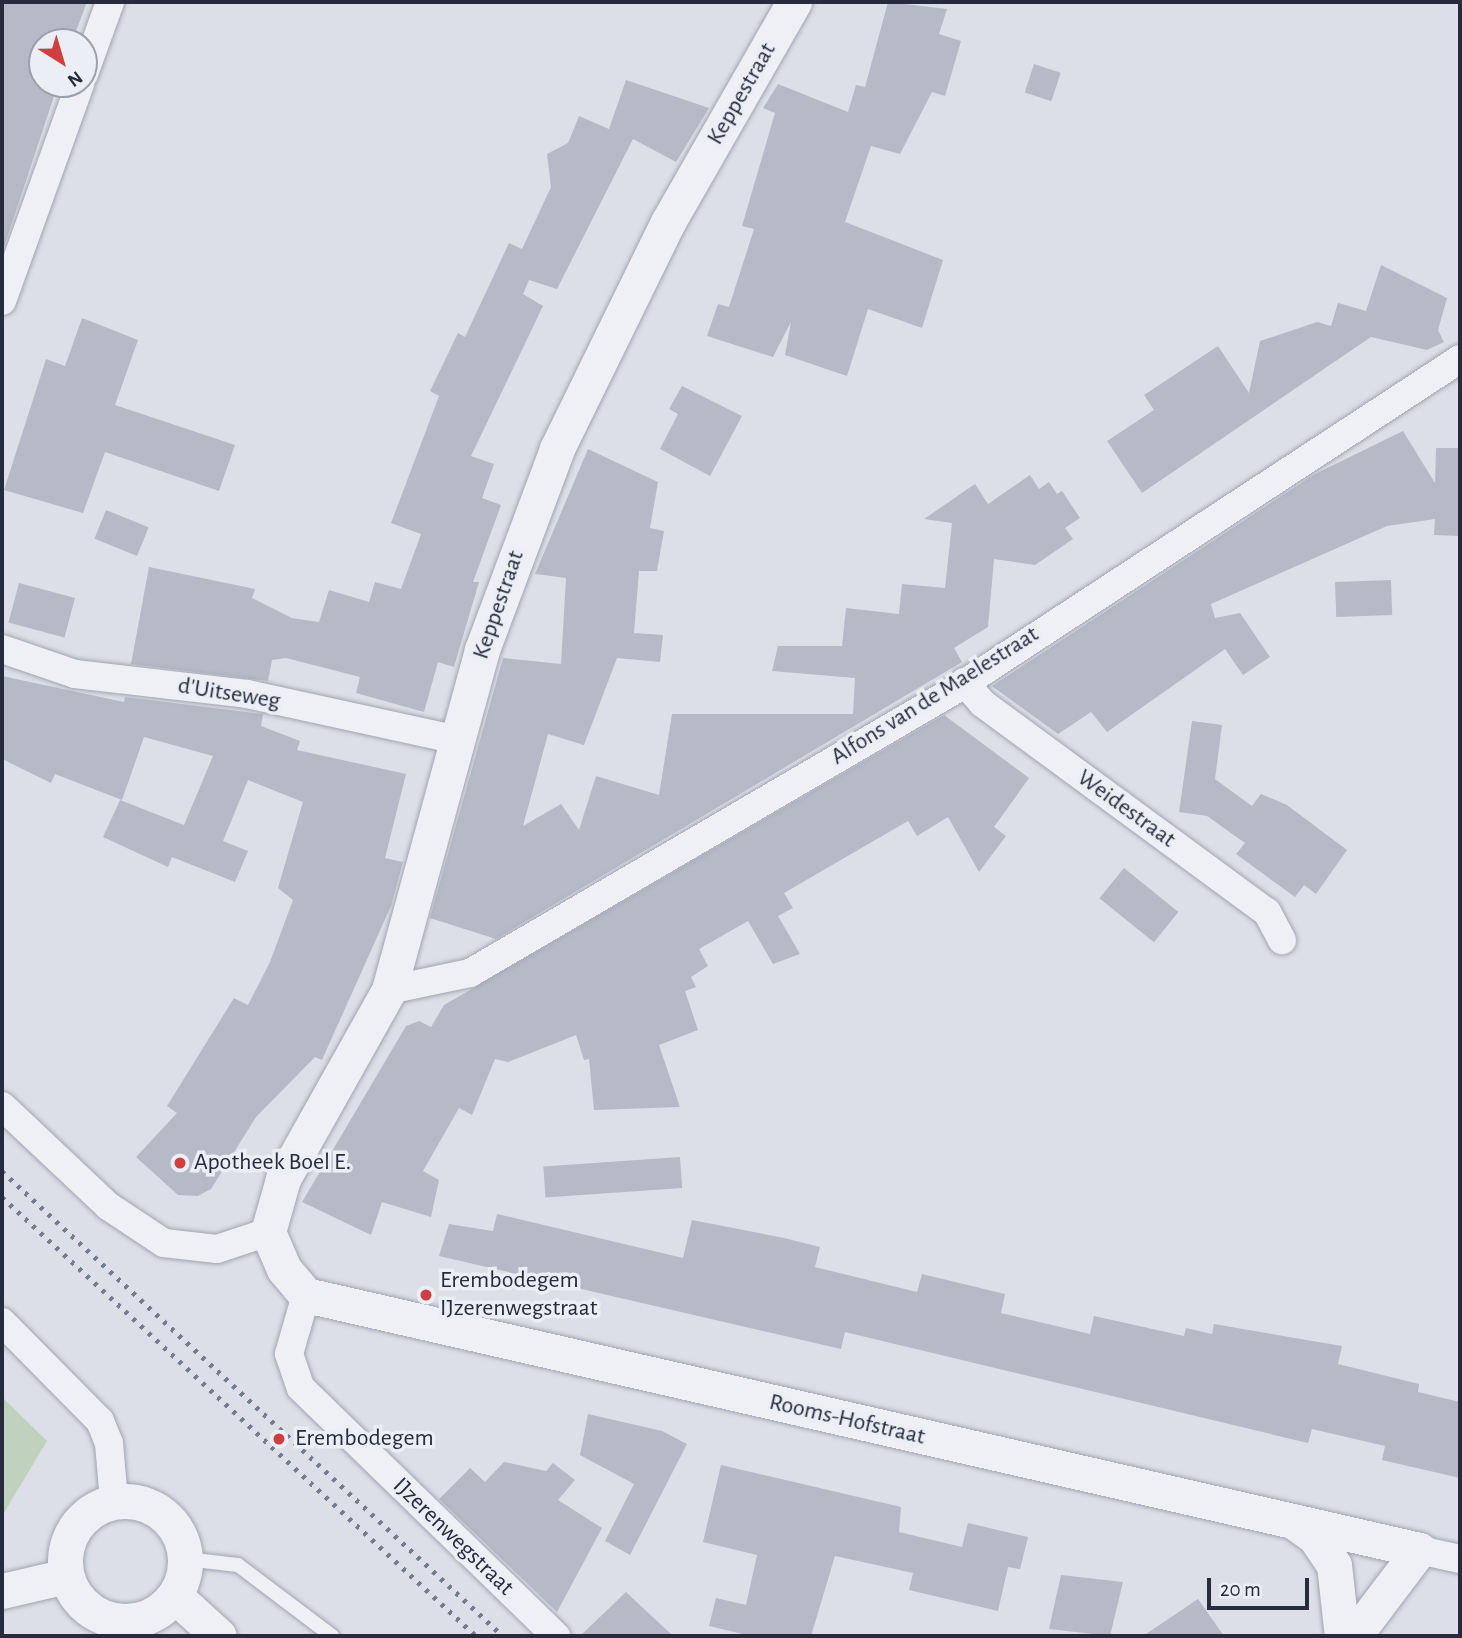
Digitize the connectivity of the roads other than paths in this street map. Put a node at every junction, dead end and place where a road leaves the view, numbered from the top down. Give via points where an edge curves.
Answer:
1 (110, 2) edge
2 (794, 2) edge
3 (98, 35) edge
4 (75, 98) edge
5 (2, 300) edge
6 (1460, 359) edge
7 (2, 649) edge
8 (964, 682) junction
9 (458, 740) junction
10 (1282, 940) dead end
11 (389, 990) junction
12 (2, 1106) edge
13 (268, 1232) junction
14 (306, 1295) junction
15 (2, 1322) edge
16 (114, 1501) junction
17 (1293, 1521) junction
18 (1419, 1550) junction
19 (186, 1559) junction
20 (1460, 1559) edge
21 (66, 1576) junction
22 (2, 1591) edge
23 (175, 1596) junction
24 (85, 1624) edge
25 (219, 1636) edge
26 (331, 1636) edge
27 (556, 1636) edge
28 (1342, 1636) edge
29 (1354, 1636) edge

1 - 3 street
2 - 9 street, Keppestraat via 668,222 557,449 497,604
4 - 5 street
6 - 8 street, Alfons van de Maelestraat
7 - 9 street, d'Uitseweg via 75,674 247,694
8 - 10 street, Weidestraat via 982,703 1267,912
8 - 11 street, Alfons van de Maelestraat via 470,973
9 - 11 street, Keppestraat
11 - 13 street, Keppestraat via 283,1179
12 - 13 street via 108,1206 164,1243 218,1249
13 - 14 street via 284,1269
14 - 17 street, Rooms-Hofstraat
14 - 27 street, IJzerenwegstraat via 289,1354 301,1388
15 - 16 street via 100,1422 108,1443
16 - 19 street via 135,1501 170,1520
16 - 21 street via 76,1525 66,1546
17 - 18 street, Rooms-Hofstraat
17 - 28 street via 1315,1537 1334,1565
18 - 20 street, Rooms-Hofstraat
18 - 29 street
19 - 23 street
19 - 26 lane via 238,1564
21 - 22 street
21 - 24 street
23 - 24 street via 135,1621
23 - 25 street

